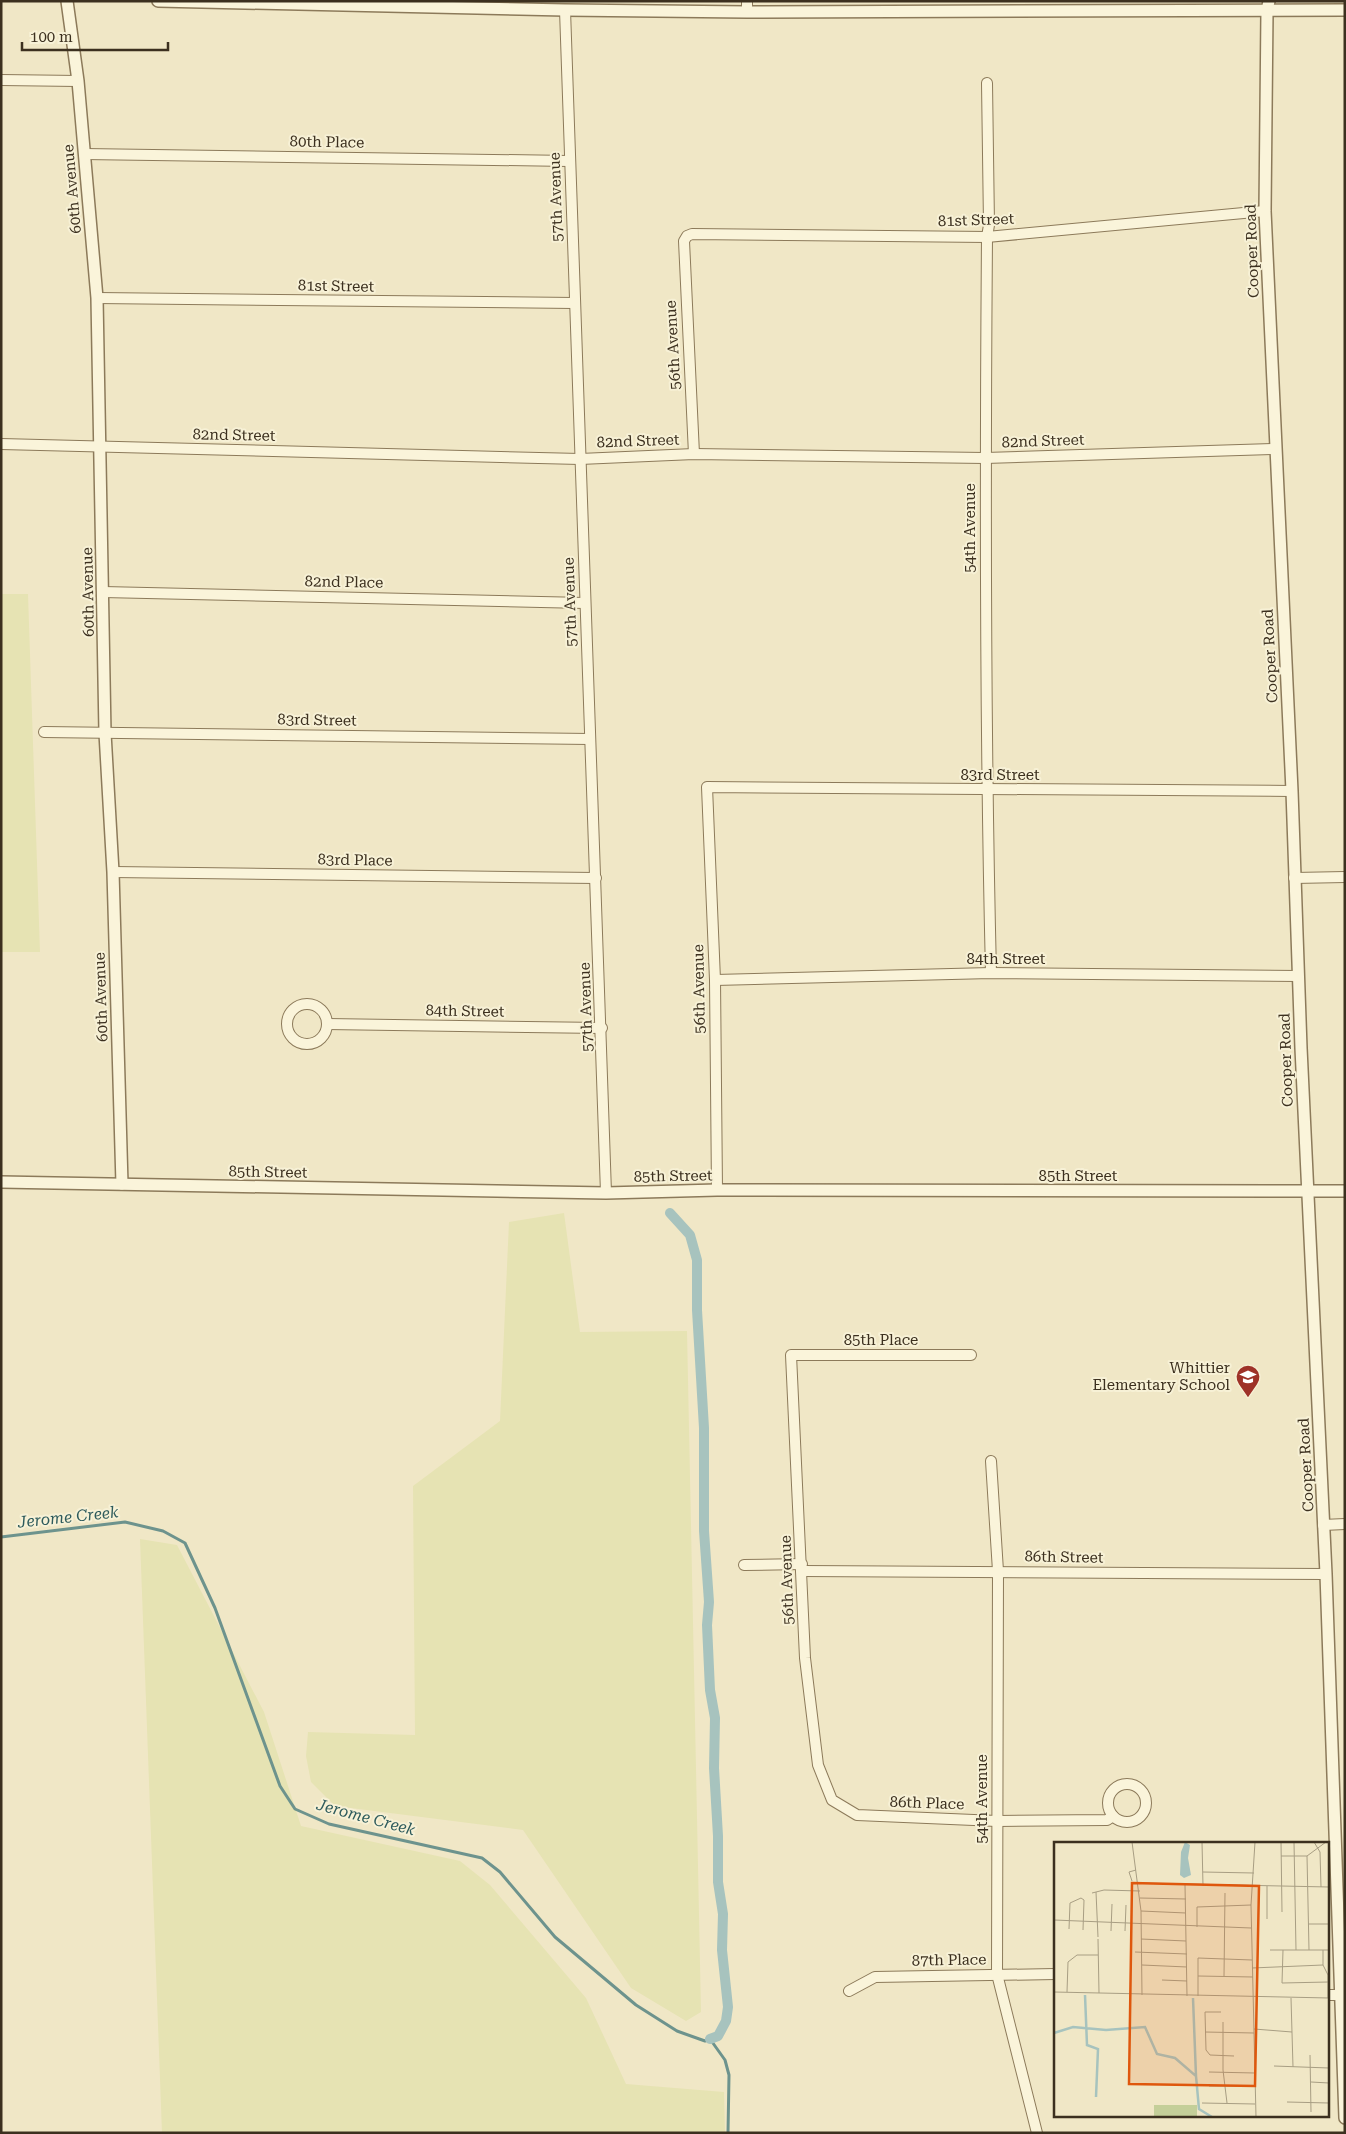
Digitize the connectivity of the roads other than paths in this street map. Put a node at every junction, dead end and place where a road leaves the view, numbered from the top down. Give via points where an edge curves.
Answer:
1 (67, 1) edge
2 (158, 1) edge
3 (747, 6) edge
4 (1268, 6) edge
5 (565, 10) junction
6 (1345, 10) edge
7 (1, 80) edge
8 (78, 81) junction
9 (987, 84) dead end
10 (84, 154) junction
11 (569, 161) junction
12 (1265, 211) junction
13 (687, 236) joint
14 (987, 236) junction
15 (97, 298) junction
16 (574, 303) junction
17 (1, 444) edge
18 (101, 447) junction
19 (1275, 449) junction
20 (694, 454) junction
21 (985, 458) junction
22 (580, 459) junction
23 (103, 592) junction
24 (585, 602) junction
25 (44, 732) dead end
26 (105, 733) junction
27 (590, 739) junction
28 (707, 787) joint
29 (987, 790) junction
30 (1292, 791) junction
31 (113, 872) junction
32 (1345, 877) edge
33 (596, 878) junction
34 (1294, 878) junction
35 (991, 974) junction
36 (1298, 976) junction
37 (714, 980) junction
38 (327, 1024) junction
39 (602, 1028) junction
40 (1, 1182) edge
41 (122, 1184) junction
42 (717, 1190) junction
43 (1307, 1191) junction
44 (1345, 1191) edge
45 (606, 1193) junction
46 (792, 1355) joint
47 (971, 1356) dead end
48 (991, 1461) dead end
49 (1345, 1524) edge
50 (1324, 1525) junction
51 (744, 1565) dead end
52 (803, 1568) junction
53 (998, 1571) junction
54 (1326, 1574) junction
55 (832, 1800) joint
56 (1113, 1816) dead end
57 (997, 1821) junction
58 (997, 1974) junction
59 (1054, 1974) edge
60 (849, 1991) dead end
61 (1328, 1995) edge
62 (1341, 1995) junction
63 (1345, 2118) edge
64 (1037, 2133) edge

1 - 8 street, 60th Avenue
2 - 5 street
3 - 4 street
3 - 5 street
4 - 6 street
4 - 12 street, Cooper Road
5 - 11 street, 57th Avenue
7 - 8 street
8 - 10 street, 60th Avenue
9 - 14 street, 54th Avenue
10 - 11 street, 80th Place
10 - 15 street, 60th Avenue
11 - 16 street, 57th Avenue
12 - 14 street, 81st Street
12 - 19 street, Cooper Road
13 - 14 street, 81st Street
13 - 20 street, 56th Avenue via 684,241
14 - 21 street, 54th Avenue
15 - 16 street, 81st Street
15 - 18 street, 60th Avenue
16 - 22 street, 57th Avenue
17 - 18 street, 82nd Street
18 - 22 street, 82nd Street
18 - 23 street, 60th Avenue
19 - 21 street, 82nd Street
19 - 30 street, Cooper Road
20 - 21 street, 82nd Street
20 - 22 street, 82nd Street
21 - 29 street, 54th Avenue
22 - 24 street, 57th Avenue
23 - 24 street, 82nd Place
23 - 26 street, 60th Avenue
24 - 27 street, 57th Avenue
25 - 26 street, 83rd Street
26 - 27 street, 83rd Street
26 - 31 street, 60th Avenue
27 - 33 street, 57th Avenue
28 - 29 street, 83rd Street
28 - 37 street, 56th Avenue
29 - 30 street, 83rd Street
29 - 35 street, 54th Avenue
30 - 34 street, Cooper Road
31 - 33 street, 83rd Place
31 - 41 street, 60th Avenue
32 - 34 street
33 - 39 street, 57th Avenue
34 - 36 street, Cooper Road
35 - 36 street, 84th Street
35 - 37 street, 84th Street
36 - 43 street, Cooper Road
37 - 42 street, 56th Avenue
38 - 38 street via 323,1012 306,1004 290,1013 287,1026 292,1038 311,1044 323,1037
38 - 39 street, 84th Street
39 - 45 street, 57th Avenue
40 - 41 street, 85th Street
41 - 45 street, 85th Street
42 - 43 street, 85th Street
42 - 45 street, 85th Street
43 - 44 street, 85th Street
43 - 50 street, Cooper Road
46 - 47 street, 85th Place
46 - 52 street, 56th Avenue
48 - 53 street, 54th Avenue
49 - 50 street
50 - 54 street, Cooper Road
51 - 52 street, 86th Street
52 - 53 street, 86th Street
52 - 55 street, 56th Avenue via 805,1658 818,1764
53 - 54 street, 86th Street
53 - 57 street, 54th Avenue
54 - 62 street, Cooper Road
55 - 57 street, 86th Place via 857,1815
56 - 57 street, 86th Place via 1107,1820
57 - 58 street, 54th Avenue
58 - 59 street, 87th Place
58 - 60 street, 87th Place via 875,1977
58 - 64 street, 54th Avenue
61 - 62 street
62 - 63 street, Cooper Road

